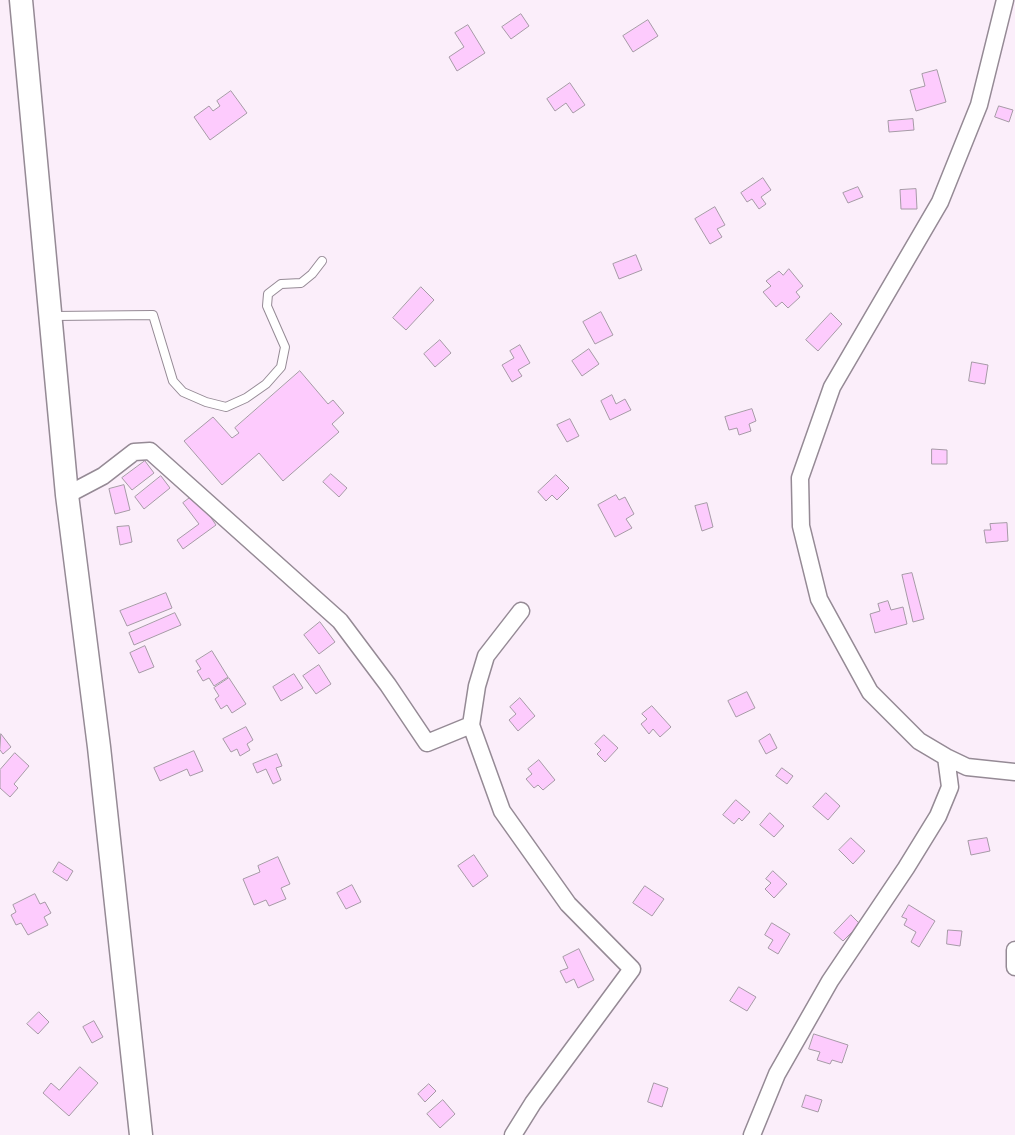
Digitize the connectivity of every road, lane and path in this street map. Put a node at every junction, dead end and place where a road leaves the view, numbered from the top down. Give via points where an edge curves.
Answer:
1 (21, 0) edge
2 (1004, 0) edge
3 (322, 261) dead end
4 (51, 316) junction
5 (67, 495) junction
6 (521, 612) dead end
7 (472, 725) junction
8 (946, 757) junction
9 (1015, 772) edge
10 (1015, 950) edge
11 (1015, 967) edge
12 (141, 1135) edge
13 (513, 1135) edge
14 (752, 1135) edge

1 - 4 main road
2 - 8 street via 979,105 940,202 832,386 800,478 801,526 819,599 870,692 919,742
3 - 4 lane via 301,283 281,284 268,294 267,306 285,347 281,367 266,384 226,407 183,392 173,381 153,315
4 - 5 main road
5 - 7 street via 103,476 134,452 150,451 340,621 427,743
5 - 12 main road via 99,748
6 - 7 street via 486,656 477,686
7 - 13 street via 502,811 568,904 632,969
8 - 9 street via 967,767
8 - 14 street via 950,787 938,816 830,981 777,1074
10 - 11 street

